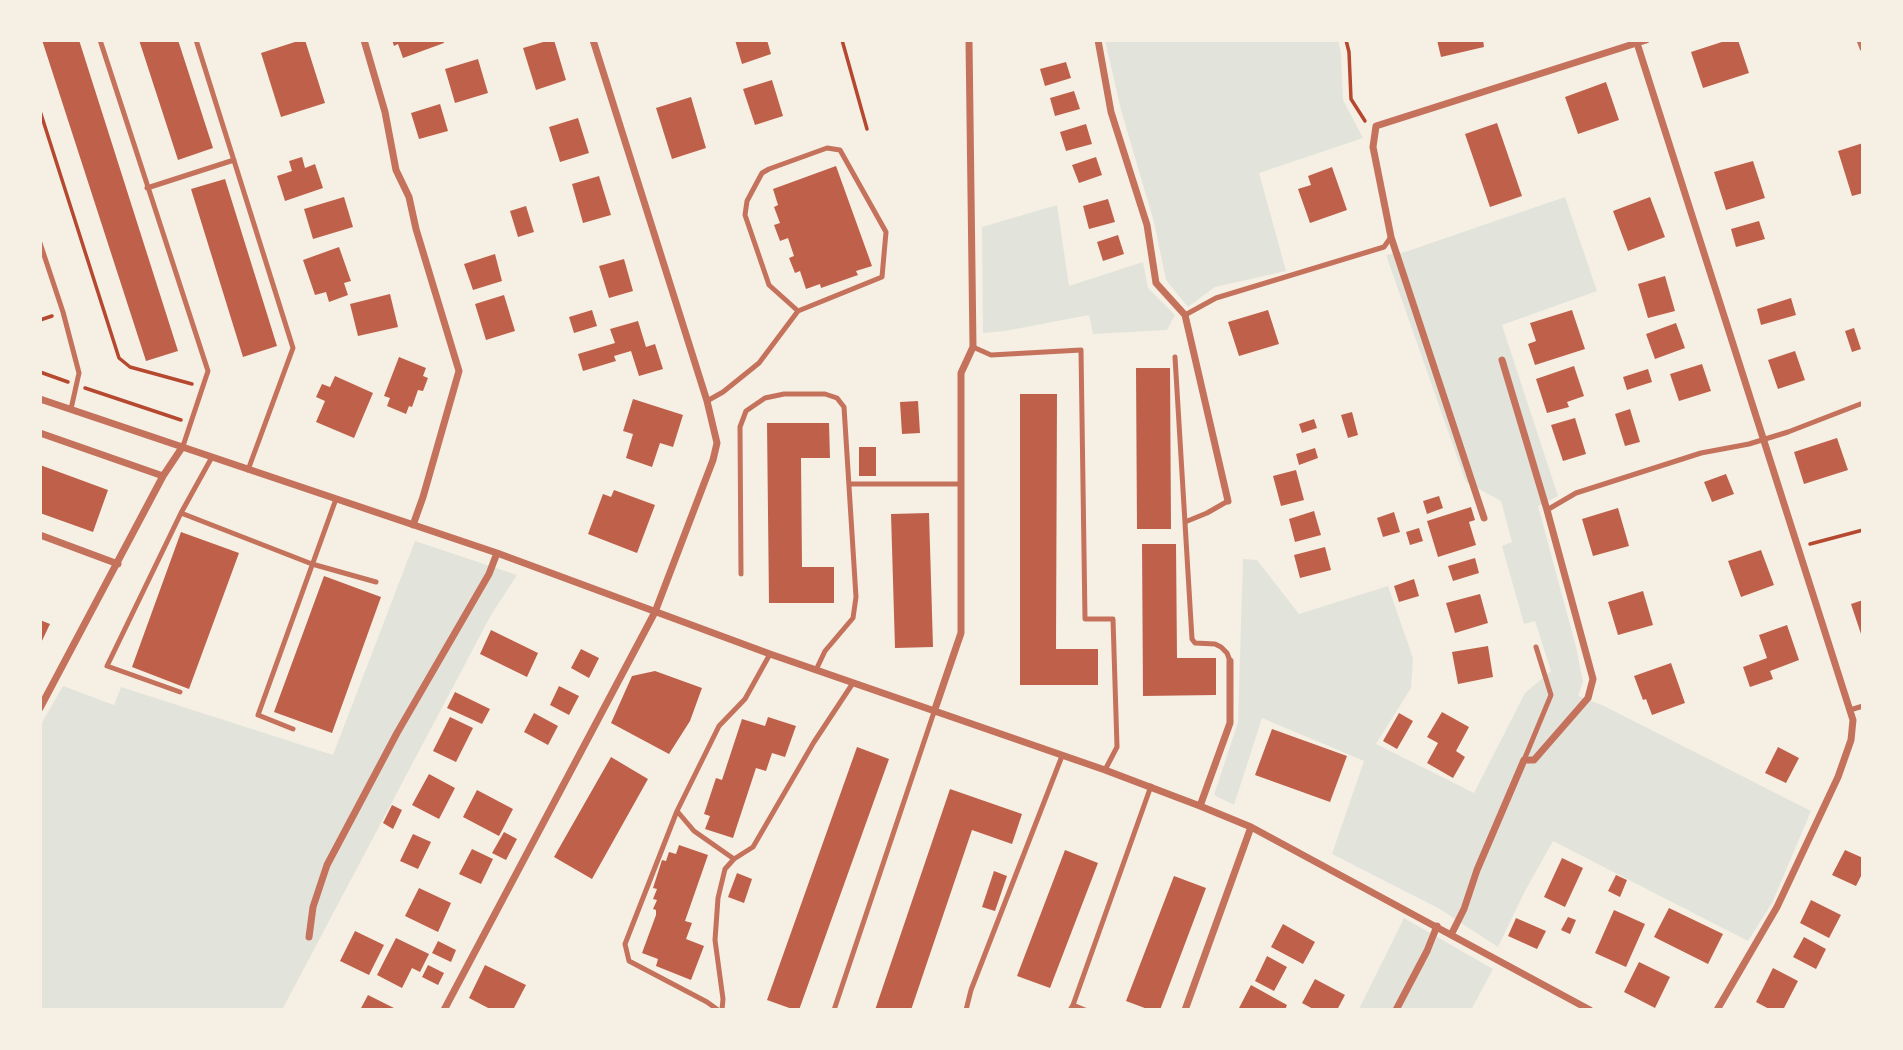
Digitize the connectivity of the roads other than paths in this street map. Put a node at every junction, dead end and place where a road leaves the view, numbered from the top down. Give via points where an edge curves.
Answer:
1 (100, 40) edge
2 (196, 40) edge
3 (364, 40) edge
4 (593, 40) edge
5 (969, 40) edge
6 (1098, 40) edge
7 (1646, 40) edge
8 (1860, 40) edge
9 (1636, 42) edge
10 (1863, 48) edge
11 (234, 160) junction
12 (147, 188) junction
13 (1391, 237) junction
14 (40, 243) edge
15 (798, 311) junction
16 (1185, 315) junction
17 (973, 347) junction
18 (1175, 357) dead end
19 (1502, 360) dead end
20 (40, 399) edge
21 (707, 401) junction
22 (1863, 403) edge
23 (71, 409) junction
24 (40, 433) edge
25 (1762, 440) junction
26 (183, 446) junction
27 (212, 457) junction
28 (248, 470) junction
29 (163, 476) junction
30 (849, 484) junction
31 (960, 484) junction
32 (336, 499) junction
33 (1228, 501) joint
34 (1547, 510) junction
35 (181, 513) junction
36 (1484, 519) dead end
37 (1185, 522) junction
38 (413, 525) junction
39 (40, 535) edge
40 (496, 553) junction
41 (118, 564) junction
42 (312, 564) junction
43 (741, 573) dead end
44 (376, 582) dead end
45 (655, 612) junction
46 (1536, 647) dead end
47 (770, 654) junction
48 (1230, 661) joint
49 (816, 670) junction
50 (853, 683) junction
51 (180, 691) dead end
52 (1863, 706) edge
53 (40, 708) edge
54 (1850, 710) junction
55 (934, 712) junction
56 (293, 729) dead end
57 (1062, 756) junction
58 (1524, 760) junction
59 (1105, 770) junction
60 (1151, 786) junction
61 (1200, 806) junction
62 (677, 811) junction
63 (1251, 827) junction
64 (734, 859) junction
65 (1437, 926) junction
66 (1452, 933) junction
67 (309, 937) dead end
68 (1072, 1007) edge
69 (444, 1010) edge
70 (720, 1010) edge
71 (834, 1010) edge
72 (966, 1010) edge
73 (1085, 1010) edge
74 (1185, 1010) edge
75 (1396, 1010) edge
76 (1590, 1010) edge
77 (1717, 1010) edge

1 - 12 lane
2 - 11 lane
3 - 38 street via 396,170 409,197 459,371
4 - 21 street
5 - 17 street
6 - 16 street via 1111,112 1147,225 1156,283
7 - 9 street
8 - 10 street
9 - 13 street via 1376,126 1373,147
9 - 25 street
11 - 12 lane
11 - 28 lane via 293,348
12 - 26 lane via 208,371
13 - 16 lane via 1384,247 1216,298
13 - 36 street
14 - 23 lane via 79,373
15 - 15 lane via 769,285 745,215 747,201 762,173 769,169 827,148 840,150 886,232 881,276
15 - 21 lane via 759,363
16 - 33 street
17 - 31 street via 961,373
17 - 59 lane via 991,355 1081,350 1085,619 1113,619 1117,747
18 - 37 lane
19 - 34 street
20 - 23 street
21 - 45 street via 717,443 713,460
22 - 25 lane
23 - 26 street
24 - 29 street
25 - 34 lane via 1701,453 1576,493
25 - 54 street
26 - 27 street
26 - 29 street
27 - 28 street
27 - 35 lane
28 - 32 street
29 - 41 street
30 - 31 lane
30 - 43 lane via 844,407 837,398 784,394 765,398 746,411 740,427
30 - 49 lane via 856,566 853,618 825,651
31 - 55 street via 961,633
32 - 38 street
32 - 42 lane
33 - 37 lane
34 - 58 street via 1593,679 1588,698 1534,760
35 - 42 lane
35 - 51 lane via 107,666
37 - 48 lane via 1192,639 1221,648
38 - 40 street
39 - 41 street
40 - 45 street
40 - 67 street via 489,574 327,865
41 - 53 street
42 - 44 lane
42 - 56 lane via 258,715
45 - 47 street
45 - 69 street
46 - 58 lane via 1551,695
47 - 49 street
47 - 62 lane via 745,698 719,726
48 - 61 street via 1230,723
49 - 50 street
50 - 55 street
50 - 64 lane via 753,847
52 - 54 lane
54 - 77 street via 1851,740 1838,777 1777,907
55 - 57 street
55 - 71 lane
57 - 59 street
57 - 72 lane
58 - 66 street
59 - 60 street
60 - 61 street
60 - 68 lane
61 - 63 street
62 - 64 lane via 694,831
62 - 70 lane via 625,944 629,961
63 - 65 street
63 - 74 street
64 - 70 lane via 725,869 718,898 715,940 723,999
65 - 66 street
65 - 75 street
66 - 76 street
68 - 73 lane

